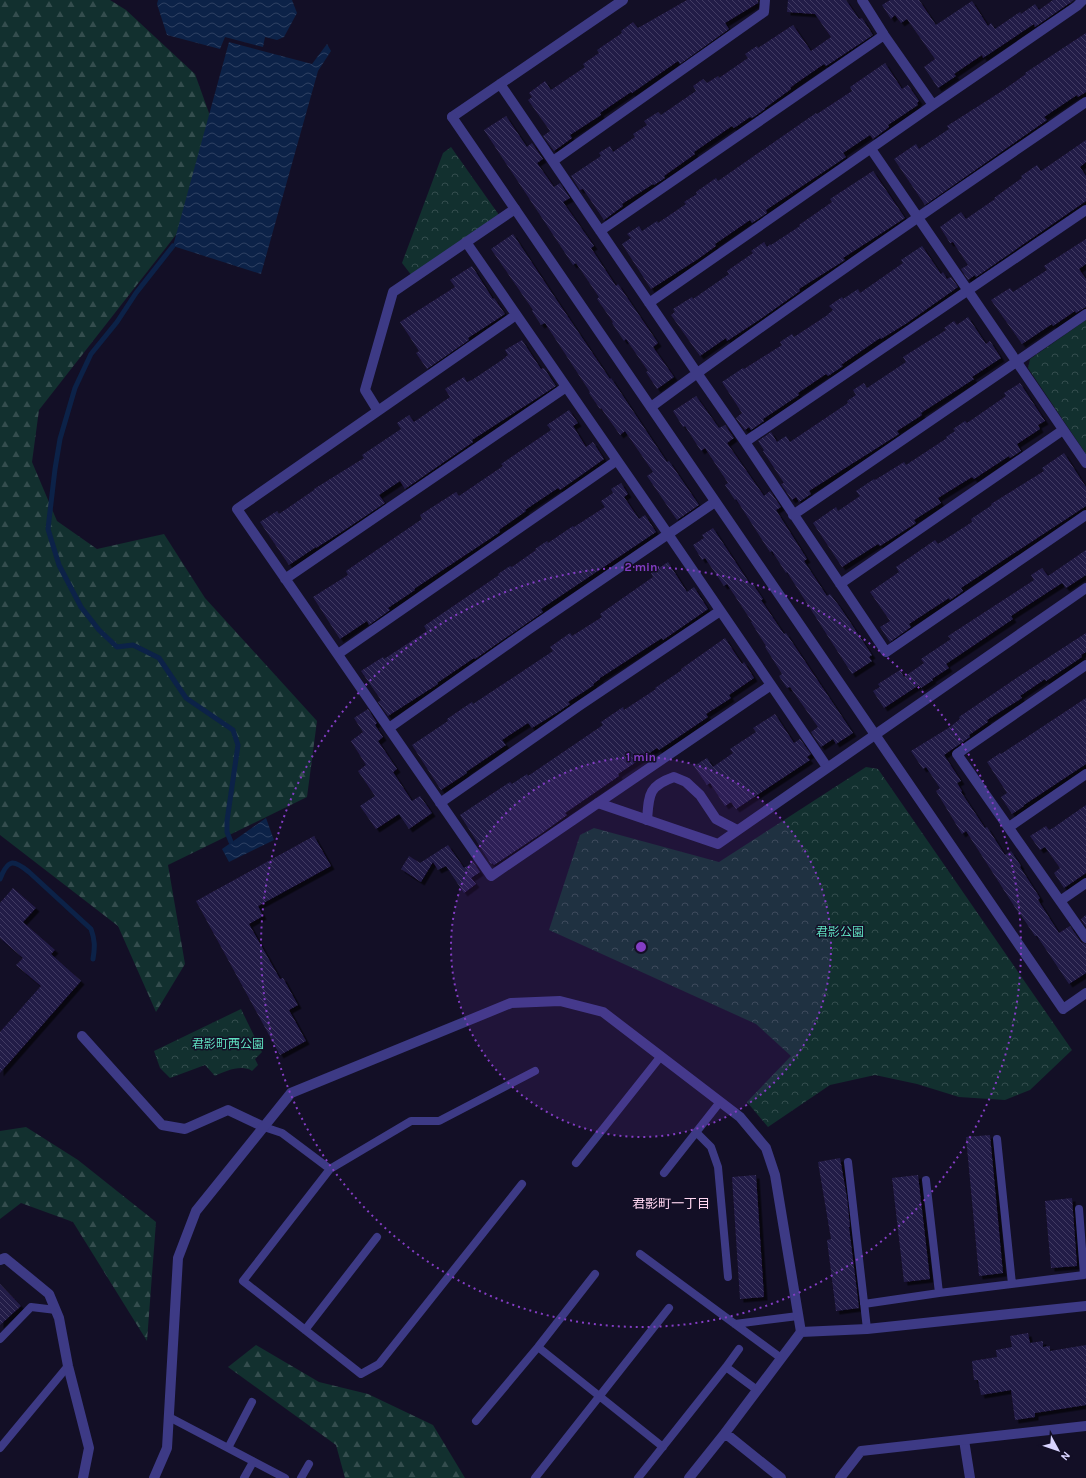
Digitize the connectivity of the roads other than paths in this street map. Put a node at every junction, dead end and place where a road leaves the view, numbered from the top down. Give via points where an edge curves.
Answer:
1 (623, 0) edge
2 (766, 0) edge
3 (862, 0) edge
4 (1083, 0) edge
5 (884, 35) junction
6 (500, 84) junction
7 (1086, 102) edge
8 (933, 105) junction
9 (871, 149) junction
10 (553, 161) junction
11 (515, 210) junction
12 (1086, 210) edge
13 (918, 218) junction
14 (600, 231) junction
15 (466, 242) junction
16 (968, 291) junction
17 (649, 303) junction
18 (1086, 314) edge
19 (516, 315) junction
20 (1016, 363) junction
21 (697, 373) junction
22 (566, 387) junction
23 (651, 407) junction
24 (378, 411) junction
25 (1063, 430) junction
26 (745, 442) junction
27 (616, 461) junction
28 (1086, 463) edge
29 (715, 502) junction
30 (793, 515) junction
31 (1086, 515) edge
32 (668, 534) junction
33 (285, 578) junction
34 (840, 584) junction
35 (1086, 588) edge
36 (720, 611) junction
37 (338, 654) junction
38 (1086, 665) edge
39 (771, 685) junction
40 (389, 728) junction
41 (875, 734) junction
42 (827, 767) junction
43 (1086, 774) edge
44 (598, 802) junction
45 (440, 803) junction
46 (647, 820) junction
47 (1009, 827) junction
48 (737, 830) junction
49 (1086, 883) edge
50 (1060, 901) junction
51 (1086, 938) edge
52 (1086, 993) edge
53 (82, 1036) dead end
54 (661, 1056) junction
55 (535, 1071) dead end
56 (720, 1102) junction
57 (264, 1127) junction
58 (696, 1132) junction
59 (997, 1139) dead end
60 (576, 1162) dead end
61 (848, 1162) dead end
62 (330, 1169) junction
63 (664, 1173) dead end
64 (926, 1180) dead end
65 (522, 1184) dead end
66 (1079, 1209) dead end
67 (377, 1237) dead end
68 (640, 1254) dead end
69 (0, 1260) edge
70 (595, 1274) dead end
71 (728, 1278) dead end
72 (1012, 1284) junction
73 (938, 1293) junction
74 (864, 1304) junction
75 (1086, 1306) edge
76 (669, 1308) dead end
77 (56, 1310) junction
78 (798, 1316) junction
79 (735, 1324) junction
80 (867, 1329) junction
81 (305, 1330) junction
82 (801, 1332) junction
83 (0, 1339) edge
84 (538, 1347) junction
85 (739, 1349) dead end
86 (781, 1358) junction
87 (68, 1366) junction
88 (726, 1367) junction
89 (757, 1390) junction
90 (599, 1396) junction
91 (252, 1402) dead end
92 (169, 1417) junction
93 (476, 1421) dead end
94 (1086, 1426) edge
95 (725, 1433) junction
96 (964, 1440) junction
97 (663, 1447) junction
98 (0, 1448) edge
99 (228, 1448) junction
100 (254, 1462) junction
101 (309, 1464) dead end
102 (83, 1478) edge
103 (154, 1478) edge
104 (244, 1478) edge
105 (285, 1478) edge
106 (301, 1478) edge
107 (535, 1478) edge
108 (638, 1478) edge
109 (689, 1478) edge
110 (781, 1478) edge
111 (840, 1478) edge
112 (970, 1478) edge

1 - 6 street
2 - 10 street via 764,12
3 - 5 street
4 - 8 street
5 - 8 street
5 - 14 street
6 - 10 street
6 - 11 street via 452,118
7 - 13 street
8 - 9 street
9 - 13 street
9 - 17 street
10 - 14 street
11 - 15 street
11 - 23 street
12 - 16 street
13 - 16 street
13 - 21 street
14 - 17 street
15 - 19 street
15 - 24 street via 393,292 365,390
16 - 20 street
16 - 26 street
17 - 21 street
18 - 20 street
19 - 22 street
19 - 24 street
20 - 25 street
20 - 30 street
21 - 23 street
21 - 26 street
22 - 27 street
22 - 33 street
23 - 29 street
24 - 33 street via 237,509
25 - 28 street
25 - 34 street
26 - 30 street
27 - 32 street
27 - 37 street
29 - 32 street
29 - 41 street
30 - 34 street
31 - 34 street via 886,652
32 - 36 street
32 - 40 street
33 - 37 street
35 - 41 street
36 - 39 street
36 - 45 street
37 - 40 street
38 - 47 street via 957,754
39 - 42 street
39 - 44 street
40 - 45 street
41 - 42 street
41 - 52 street via 1063,1009
42 - 48 street
43 - 47 street
44 - 45 street via 491,876
44 - 46 street
46 - 48 street via 718,844
46 - 48 street via 649,796 660,782 674,777 686,782 700,795 716,819
47 - 50 street
49 - 50 street
50 - 51 street
53 - 57 street via 162,1125 185,1128 228,1110
54 - 56 street
54 - 57 street via 604,1012 560,1001 511,1003 291,1093
54 - 60 lane
55 - 62 lane via 439,1122 411,1121
56 - 58 lane
56 - 78 street via 740,1117 766,1148 775,1175
57 - 62 lane via 282,1133
57 - 92 street via 196,1211 178,1258
58 - 63 lane
58 - 71 lane via 711,1147 718,1167
59 - 72 lane
61 - 74 lane
62 - 81 lane via 243,1281
64 - 73 lane
65 - 81 lane via 379,1364 361,1374
66 - 72 lane via 1084,1275
67 - 81 lane
68 - 79 lane
69 - 77 street via 5,1258 49,1294
70 - 84 lane
72 - 73 lane
73 - 74 lane
74 - 80 lane
75 - 80 street
76 - 90 lane
77 - 83 lane via 31,1307
77 - 87 street
78 - 79 lane
78 - 82 street
79 - 86 lane
80 - 82 street
82 - 86 street
84 - 90 lane
84 - 93 lane
85 - 88 lane
86 - 89 street
87 - 98 lane
87 - 102 street via 89,1448
88 - 89 lane
88 - 97 lane
89 - 95 street
90 - 97 lane
90 - 107 lane
91 - 99 lane
92 - 99 lane
92 - 103 street via 167,1448
94 - 96 street
95 - 109 street
95 - 110 street
96 - 111 street via 861,1451
96 - 112 street
97 - 108 lane
99 - 100 lane
100 - 104 lane
100 - 105 lane
101 - 106 lane

